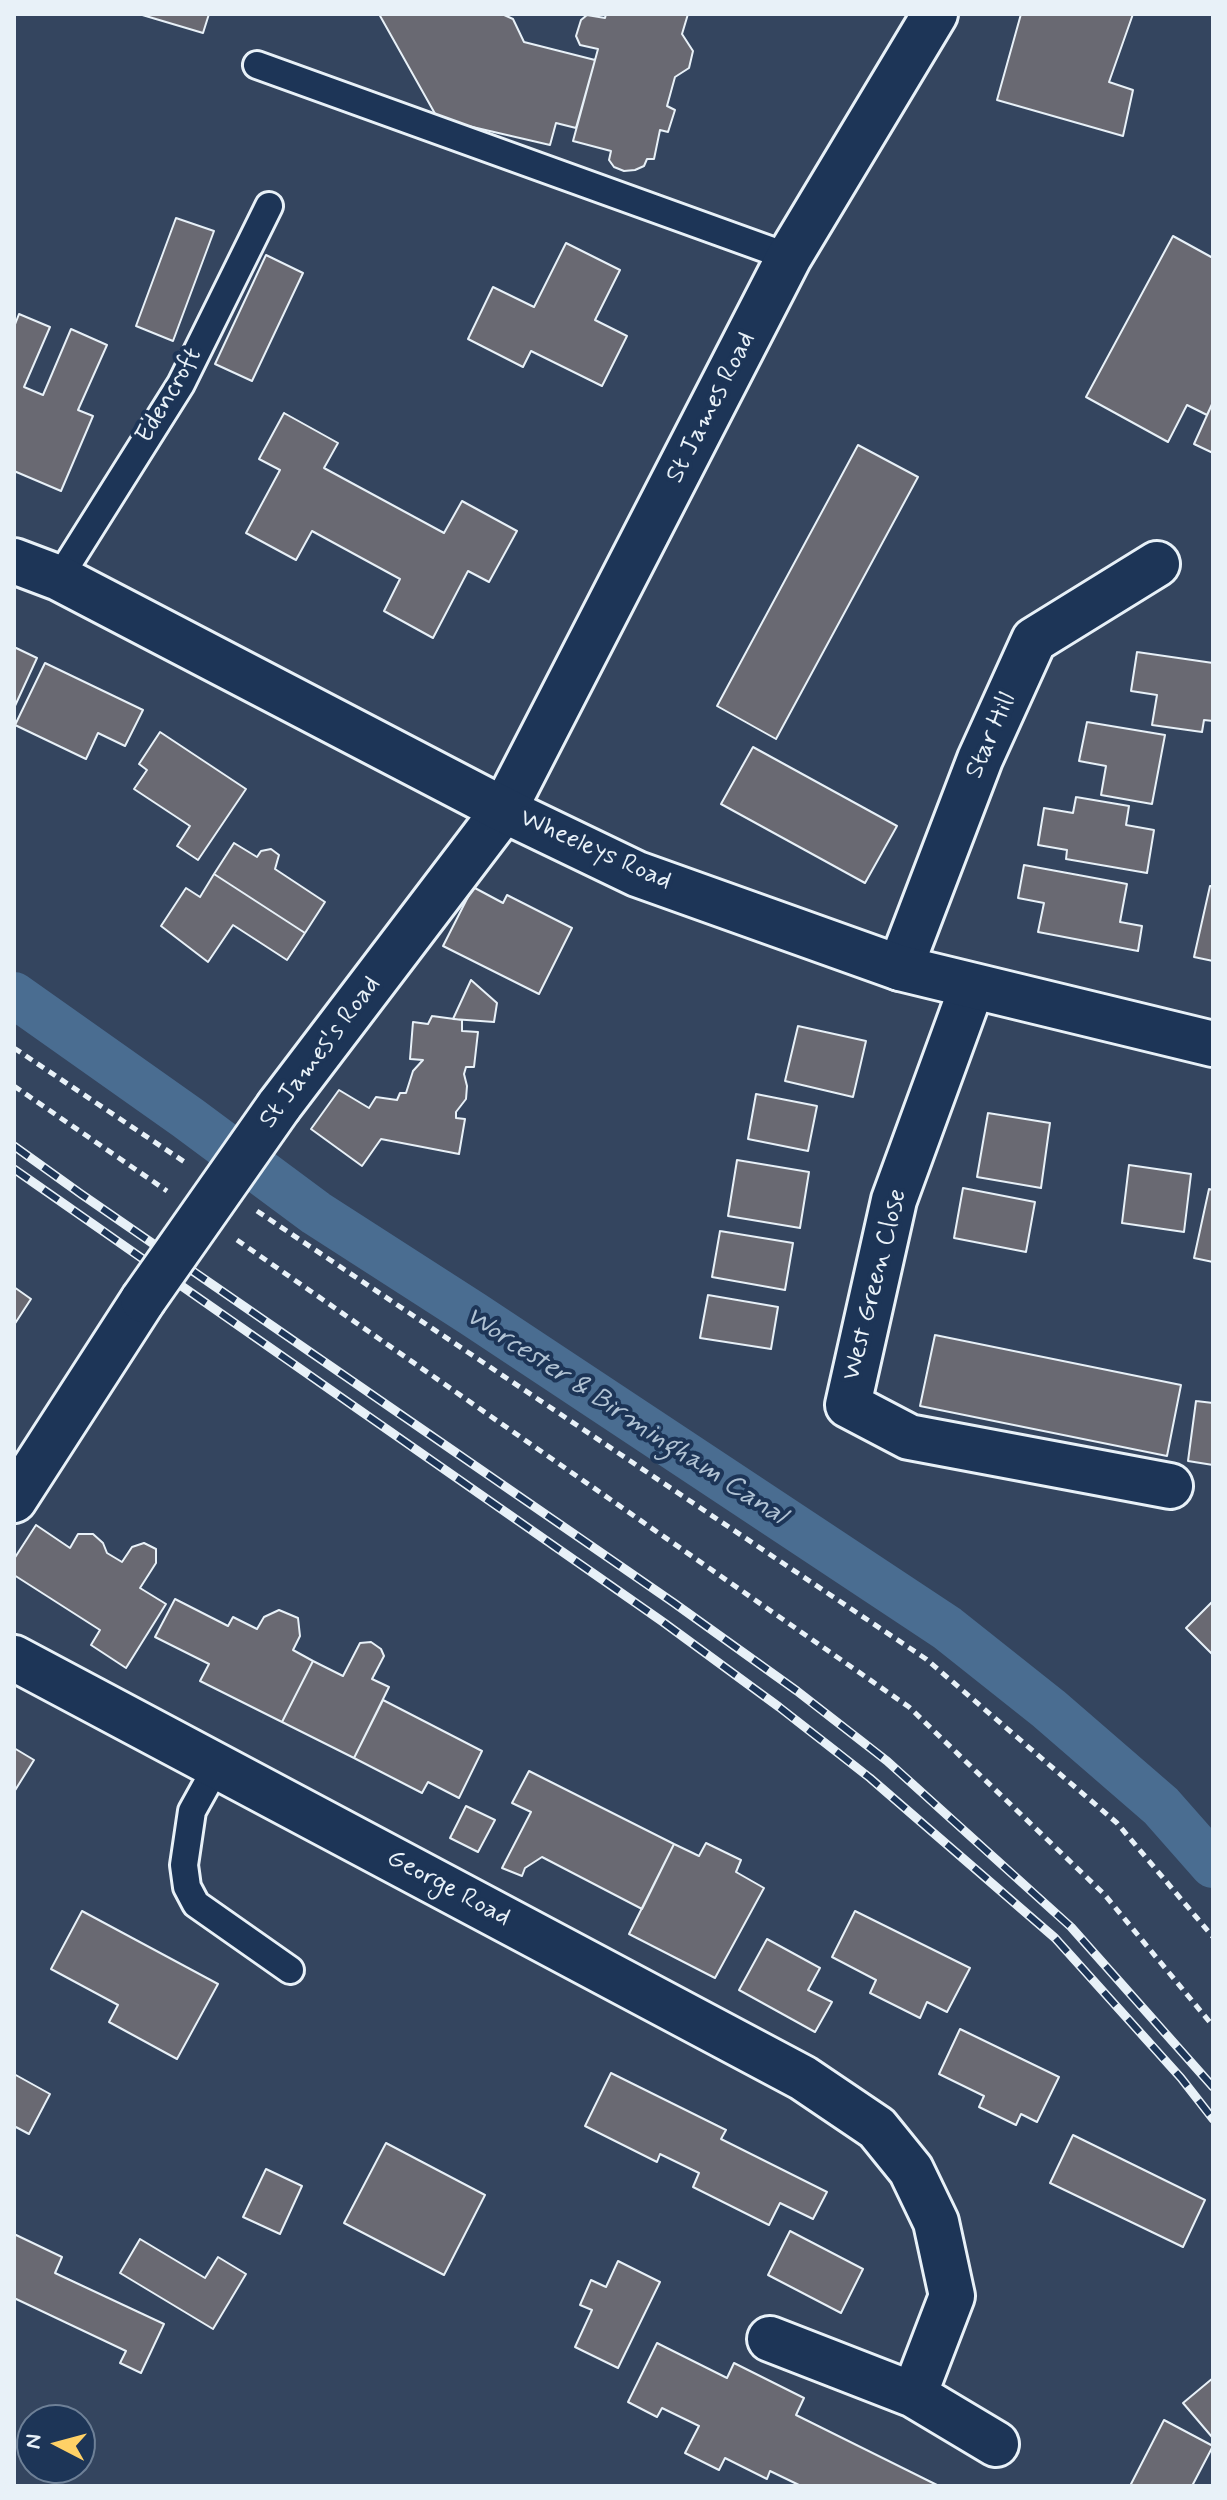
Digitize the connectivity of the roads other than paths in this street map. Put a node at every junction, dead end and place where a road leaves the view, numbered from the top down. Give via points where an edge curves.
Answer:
1 (935, 14) edge
2 (257, 65) dead end
3 (269, 206) dead end
4 (789, 257) junction
5 (14, 561) edge
6 (1157, 564) dead end
7 (59, 578) junction
8 (504, 810) junction
9 (900, 968) junction
10 (972, 987) junction
11 (1213, 1044) edge
12 (1170, 1486) dead end
13 (14, 1500) edge
14 (14, 1658) edge
15 (217, 1766) junction
16 (290, 1970) dead end
17 (770, 2339) dead end
18 (914, 2395) junction
19 (996, 2444) dead end

1 - 4 street, St James Road
2 - 4 lane
3 - 7 lane, Edencroft via 181,384
4 - 8 street, St James Road
5 - 7 street, Wheeleys Road
6 - 9 street, Star Hill via 1034,640 980,759
7 - 8 street, Wheeleys Road
8 - 9 street, Wheeleys Road via 637,874
8 - 13 street, St James's Road, bridge via 279,1106 143,1300
9 - 10 street, Wheeleys Road
10 - 11 street, Wheeleys Road
10 - 12 street, West Green Close via 894,1200 848,1405 909,1437
14 - 15 street, George Road
15 - 16 lane via 192,1811 184,1865 187,1887 196,1904
15 - 18 street, George Road via 803,2078 877,2128 911,2170 936,2222 952,2296
17 - 18 street
18 - 19 street

